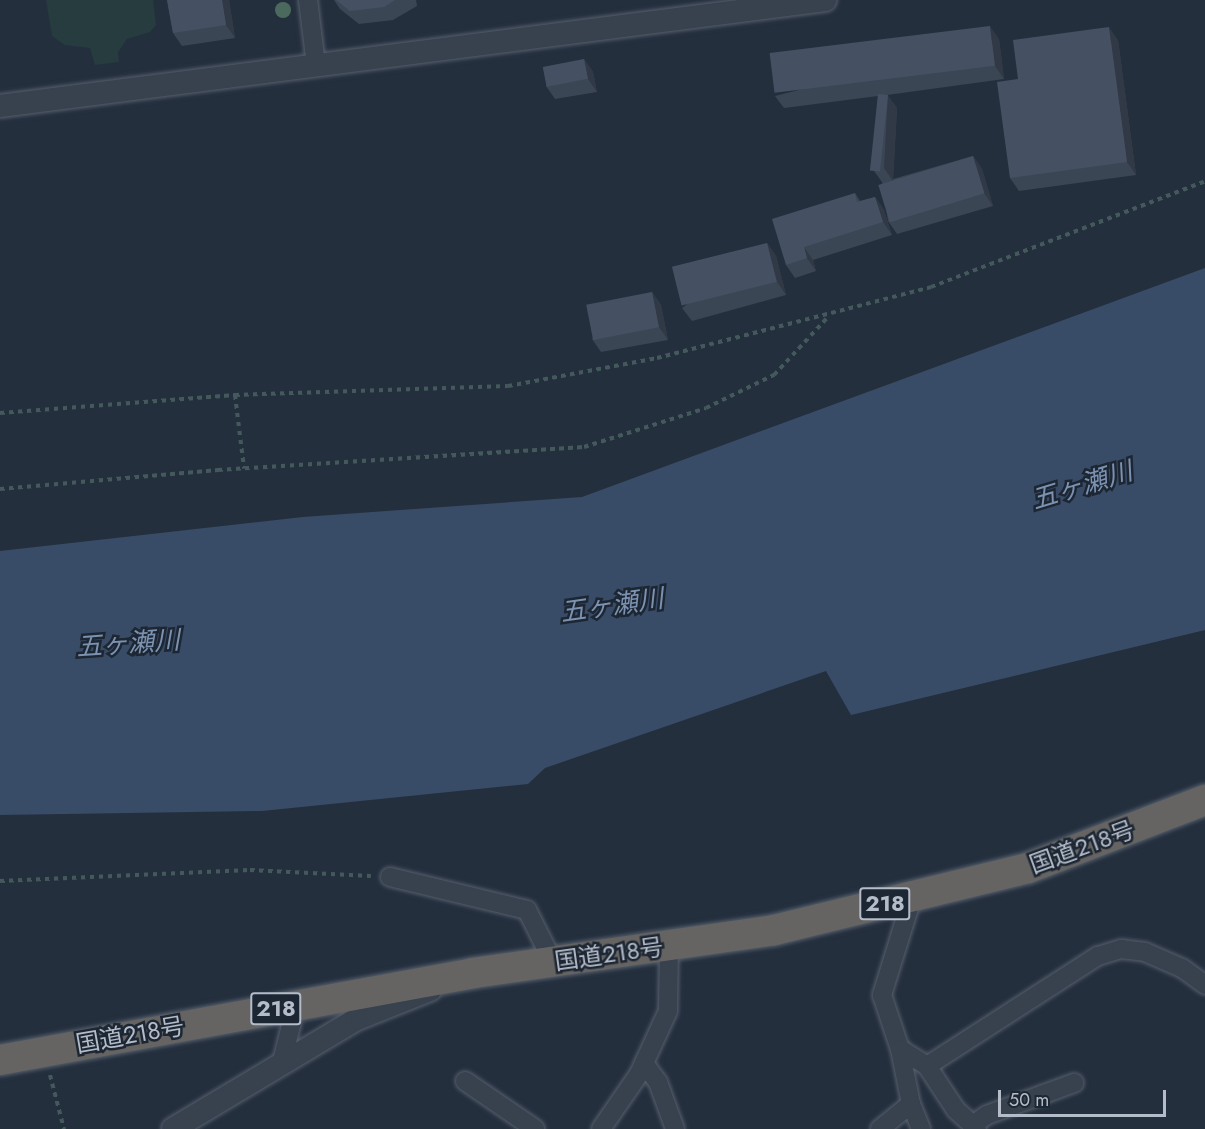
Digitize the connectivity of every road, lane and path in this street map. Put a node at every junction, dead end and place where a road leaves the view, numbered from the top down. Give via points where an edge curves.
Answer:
1 (308, 0) edge
2 (825, 0) edge
3 (316, 65) junction
4 (0, 106) edge
5 (1205, 181) edge
6 (828, 316) junction
7 (235, 395) junction
8 (0, 413) edge
9 (244, 468) junction
10 (0, 489) edge
11 (1205, 800) edge
12 (390, 877) joint
13 (0, 881) edge
14 (912, 898) junction
15 (669, 946) junction
16 (553, 962) junction
17 (473, 973) junction
18 (1205, 985) edge
19 (296, 1005) junction
20 (900, 1049) junction
21 (44, 1051) junction
22 (0, 1060) edge
23 (282, 1062) junction
24 (644, 1063) junction
25 (927, 1066) junction
26 (465, 1081) dead end
27 (1074, 1083) dead end
28 (911, 1104) junction
29 (975, 1127) edge
30 (64, 1129) edge
31 (173, 1129) edge
32 (535, 1129) edge
33 (601, 1129) edge
34 (675, 1129) edge
35 (880, 1129) edge
36 (921, 1129) edge

1 - 3 street
2 - 3 street
3 - 4 street
5 - 6 path via 931,286
6 - 7 path via 657,358 508,386
6 - 9 path via 774,375 706,408 584,447
7 - 8 path
7 - 9 path
9 - 10 path
11 - 14 highway, 国道218号 / 218 via 1028,868
12 - 13 path via 250,870
12 - 16 street via 527,910
14 - 15 highway, 国道218号 / 218 via 774,930
14 - 20 street via 882,995
15 - 16 highway, 国道218号 / 218
15 - 24 street via 668,1011
16 - 17 highway, 国道218号 / 218
17 - 19 highway, 国道218号 / 218
17 - 23 street via 357,1019
18 - 25 street via 1182,968 1145,952 1121,949 1098,956
19 - 21 highway, 国道218号 / 218
19 - 23 street
20 - 25 street
20 - 28 street
21 - 22 highway, 国道218号 / 218
21 - 30 path
23 - 31 street
24 - 33 street
24 - 34 street via 658,1082
25 - 29 street via 956,1110
26 - 32 street
27 - 29 street via 987,1115
28 - 35 street
28 - 36 street

